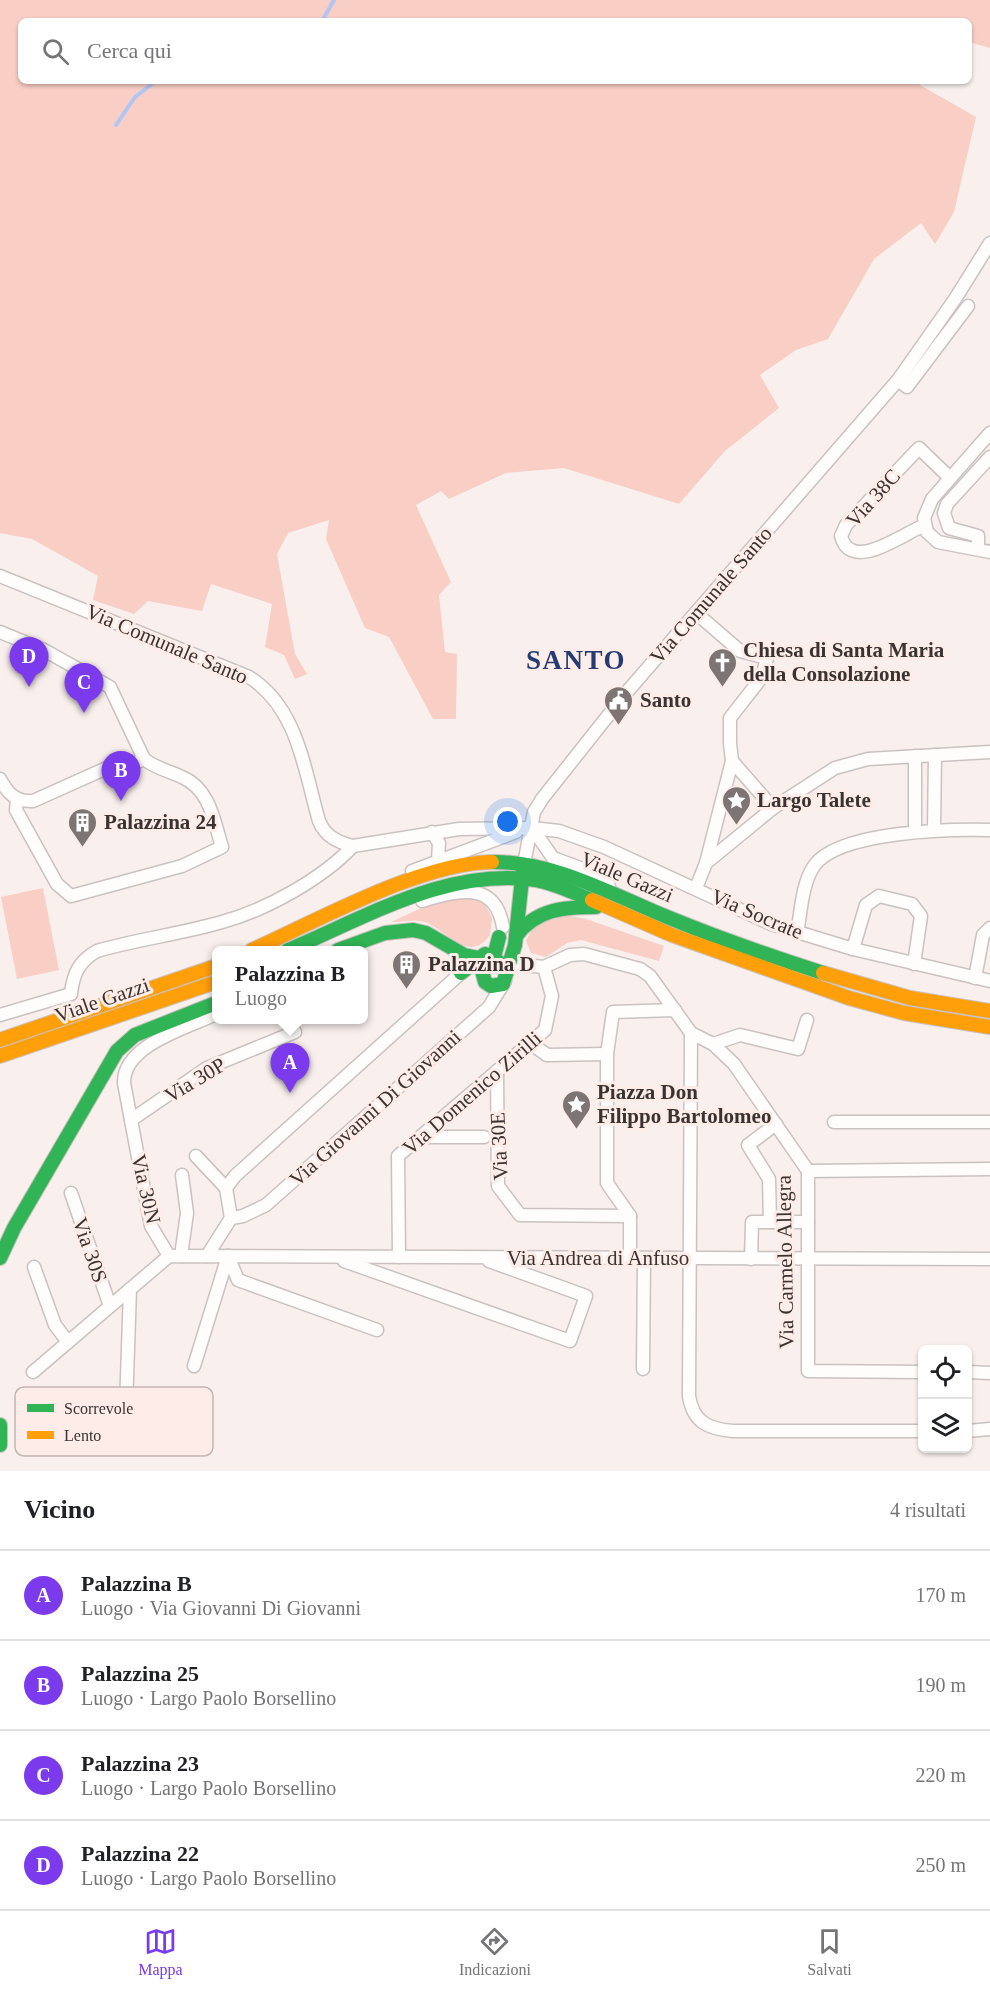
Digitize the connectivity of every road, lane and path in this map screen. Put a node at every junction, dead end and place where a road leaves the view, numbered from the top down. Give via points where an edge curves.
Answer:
1 (990, 243) edge
2 (968, 306) dead end
3 (898, 380) junction
4 (990, 433) edge
5 (990, 457) edge
6 (950, 478) junction
7 (925, 525) junction
8 (984, 550) edge
9 (0, 576) edge
10 (696, 613) junction
11 (0, 632) edge
12 (990, 752) edge
13 (935, 755) junction
14 (915, 756) junction
15 (144, 759) junction
16 (732, 761) junction
17 (0, 779) edge
18 (17, 799) junction
19 (773, 808) junction
20 (532, 828) junction
21 (934, 829) junction
22 (990, 830) edge
23 (915, 831) junction
24 (432, 832) junction
25 (352, 846) junction
26 (438, 860) junction
27 (706, 863) junction
28 (524, 864) junction
29 (521, 879) junction
30 (696, 888) junction
31 (518, 896) junction
32 (630, 901) junction
33 (603, 907) junction
34 (344, 909) junction
35 (990, 928) edge
36 (335, 929) junction
37 (418, 931) junction
38 (501, 932) junction
39 (797, 933) junction
40 (516, 936) junction
41 (263, 946) edge
42 (299, 946) edge
43 (351, 946) edge
44 (853, 949) junction
45 (914, 964) junction
46 (212, 967) edge
47 (498, 967) junction
48 (538, 967) junction
49 (461, 973) junction
50 (975, 978) junction
51 (990, 981) edge
52 (485, 982) junction
53 (212, 983) edge
54 (71, 994) junction
55 (212, 1005) edge
56 (675, 1010) junction
57 (990, 1011) edge
58 (76, 1015) junction
59 (0, 1016) edge
60 (212, 1016) edge
61 (807, 1020) dead end
62 (990, 1027) edge
63 (295, 1032) dead end
64 (691, 1033) junction
65 (0, 1040) edge
66 (530, 1043) junction
67 (713, 1044) junction
68 (607, 1054) junction
69 (0, 1056) edge
70 (497, 1071) junction
71 (131, 1120) junction
72 (834, 1122) dead end
73 (990, 1122) edge
74 (776, 1124) junction
75 (421, 1137) junction
76 (484, 1137) dead end
77 (196, 1156) dead end
78 (990, 1169) edge
79 (808, 1171) junction
80 (182, 1175) dead end
81 (226, 1188) junction
82 (71, 1193) dead end
83 (630, 1216) junction
84 (231, 1218) junction
85 (770, 1222) junction
86 (808, 1222) junction
87 (175, 1256) junction
88 (207, 1256) junction
89 (228, 1257) junction
90 (334, 1257) junction
91 (399, 1257) junction
92 (0, 1258) edge
93 (480, 1258) junction
94 (630, 1258) junction
95 (644, 1258) junction
96 (690, 1258) junction
97 (751, 1258) junction
98 (808, 1258) junction
99 (990, 1259) edge
100 (34, 1267) dead end
101 (130, 1289) junction
102 (110, 1306) junction
103 (377, 1330) dead end
104 (68, 1342) junction
105 (194, 1366) dead end
106 (643, 1369) dead end
107 (33, 1372) dead end
108 (918, 1372) edge
109 (972, 1372) edge
110 (990, 1373) edge
111 (127, 1387) edge
112 (0, 1425) edge
113 (990, 1429) edge
114 (918, 1431) edge
115 (972, 1431) edge
116 (0, 1445) edge

1 - 3 street, Via Comunale Santo
2 - 3 street via 907,387
3 - 10 street, Via Comunale Santo
4 - 6 street
5 - 8 street via 944,513 945,523 953,530 978,536
6 - 7 street via 928,505
6 - 7 street, Via 38C via 919,448 846,525 841,536 852,549 871,551
7 - 8 street via 938,542
9 - 25 street, Via Comunale Santo via 259,683 292,727 321,827 340,843
10 - 16 street via 740,651 766,658 762,677 730,718
10 - 20 street, Via Comunale Santo via 542,799 534,812
11 - 15 street via 44,650 110,687
12 - 13 street
13 - 14 street
13 - 21 street
14 - 19 street via 844,764
14 - 23 street
15 - 18 street via 131,765 109,766 41,799
15 - 18 street via 184,777 202,791 222,847 182,866 71,896 57,884 16,810
16 - 19 street
16 - 27 street
17 - 18 street
19 - 27 street
20 - 24 street
20 - 26 street
20 - 28 street, Via Comunale Santo
20 - 30 street, Via Socrate via 574,835
20 - 32 street via 553,858 593,875
21 - 22 street
21 - 23 street
23 - 39 street via 839,849 821,858 808,879
24 - 25 street
24 - 26 street via 439,843
25 - 54 street via 339,861 309,881 237,917 97,951 81,962
26 - 34 street via 374,887
27 - 30 street
28 - 29 main road
28 - 32 main road, Viale Gazzi via 550,868
28 - 34 main road, Viale Gazzi via 495,861 458,865 423,875
29 - 31 main road
29 - 33 main road, Viale Gazzi via 547,883
29 - 36 main road, Viale Gazzi via 477,878 442,885
30 - 39 street, Via Socrate via 749,915
31 - 38 main road
31 - 40 main road
32 - 57 main road, Viale Gazzi via 853,982 908,997
33 - 40 main road via 552,909 527,922
33 - 62 main road, Viale Gazzi via 849,998 903,1013
34 - 41 main road, Viale Gazzi
35 - 50 street via 983,935
36 - 38 street via 464,891 490,900 498,909
36 - 42 main road, Viale Gazzi
37 - 43 main road via 385,933
37 - 47 main road via 457,952
37 - 49 main road
38 - 47 main road
39 - 44 street, Via Socrate
40 - 47 main road
40 - 48 street, Via Domenico Zirilli via 520,954
44 - 45 street, Via Socrate
44 - 45 street via 866,905 879,896 912,904 921,916
45 - 50 street, Via Socrate
46 - 58 main road, Viale Gazzi
47 - 48 street
47 - 48 street, Via Carmelo Allegra
47 - 49 main road
47 - 52 main road via 482,971
47 - 52 main road via 495,986
47 - 84 street, Via Giovanni Di Giovanni via 489,1007 266,1205
48 - 56 street, Via Carmelo Allegra via 584,954 640,969 651,976
48 - 66 street, Via Domenico Zirilli via 552,996 545,1030
49 - 52 main road
49 - 81 street, Via Giovanni Di Giovanni
50 - 51 street, Via Socrate
53 - 69 main road, Viale Gazzi
54 - 58 street
54 - 59 street
55 - 92 main road via 146,1030 122,1045
56 - 64 street, Via Carmelo Allegra
56 - 68 street via 613,1012
58 - 65 main road, Viale Gazzi
60 - 71 street via 150,1045 131,1059 124,1077
61 - 67 street via 798,1049 740,1035
63 - 71 street, Via 30P via 207,1068
64 - 67 street, Via Carmelo Allegra
64 - 96 street
66 - 68 street via 547,1055
66 - 70 street, Via Domenico Zirilli
67 - 74 street, Via Carmelo Allegra via 734,1064
68 - 83 street via 607,1183
70 - 75 street, Via Domenico Zirilli
70 - 83 street, Via 30E via 498,1186 520,1215
71 - 87 street, Via 30N via 151,1226
72 - 73 street
74 - 79 street, Via Carmelo Allegra
74 - 85 street via 748,1145 769,1179
75 - 76 street
75 - 91 street, Via Domenico Zirilli via 398,1156
77 - 81 street
78 - 79 street
79 - 86 street, Via Carmelo Allegra
80 - 87 street via 187,1213
81 - 84 street
82 - 102 street, Via 30S
83 - 94 street
84 - 88 street
85 - 86 street
85 - 97 street via 752,1222
86 - 98 street, Via Carmelo Allegra
87 - 88 street
87 - 101 street
88 - 89 street, Via Andrea di Anfuso
89 - 90 street, Via Andrea di Anfuso
89 - 103 street via 238,1280
89 - 105 street
90 - 91 street, Via Andrea di Anfuso
90 - 93 street via 570,1341 586,1296
91 - 93 street, Via Andrea di Anfuso
93 - 94 street, Via Andrea di Anfuso
94 - 95 street, Via Andrea di Anfuso
95 - 96 street, Via Andrea di Anfuso
95 - 106 street
96 - 97 street, Via Andrea di Anfuso
96 - 114 street via 689,1396 696,1416 706,1426 732,1431
97 - 98 street, Via Andrea di Anfuso
98 - 99 street, Via Andrea di Anfuso
98 - 108 street, Via Carmelo Allegra via 808,1371
100 - 104 street via 55,1324
101 - 102 street
101 - 111 street
102 - 104 street
104 - 107 street
109 - 110 street
112 - 116 main road
113 - 115 street

